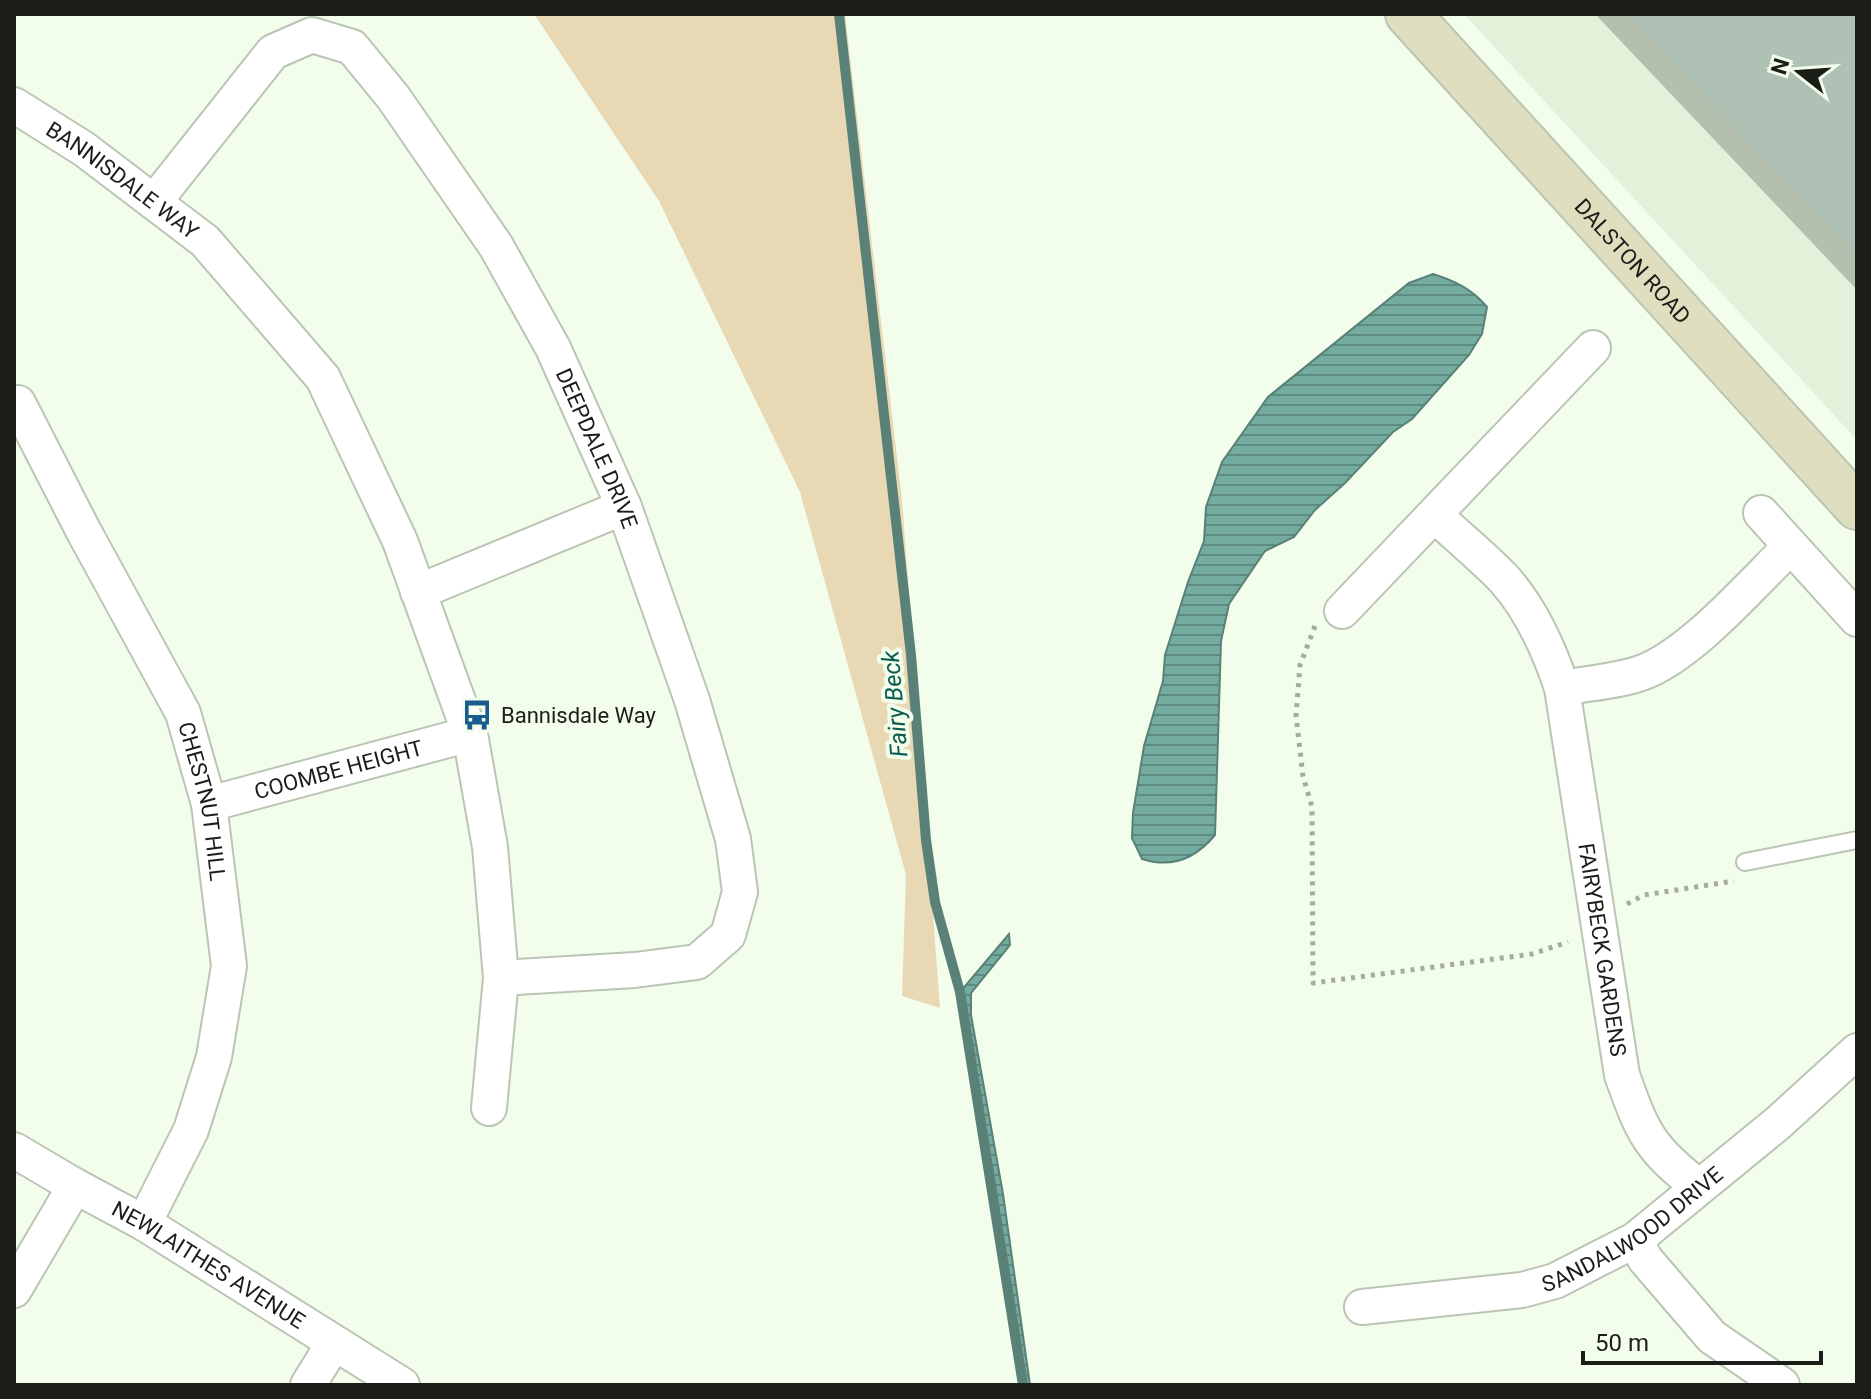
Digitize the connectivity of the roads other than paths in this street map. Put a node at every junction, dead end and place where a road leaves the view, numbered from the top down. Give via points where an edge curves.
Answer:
1 (1408, 14) edge
2 (14, 105) edge
3 (154, 202) junction
4 (1593, 348) dead end
5 (18, 403) dead end
6 (624, 507) junction
7 (1857, 507) edge
8 (1761, 513) dead end
9 (1436, 516) junction
10 (1790, 547) junction
11 (418, 592) junction
12 (1331, 615) road end
13 (1857, 619) edge
14 (1562, 688) junction
15 (470, 734) junction
16 (209, 804) junction
17 (1857, 840) edge
18 (1745, 862) dead end
19 (501, 978) junction
20 (1857, 1051) edge
21 (489, 1108) dead end
22 (14, 1150) edge
23 (75, 1186) junction
24 (1699, 1187) junction
25 (144, 1223) junction
26 (1635, 1240) junction
27 (14, 1290) edge
28 (1362, 1307) dead end
29 (334, 1343) junction
30 (308, 1385) edge
31 (402, 1385) edge
32 (1782, 1385) edge

1 - 7 main road, DALSTON ROAD
2 - 3 street, BANNISDALE WAY
3 - 6 street, DEEPDALE DRIVE via 273,52 312,35 352,47 496,246 553,348
3 - 11 street, BANNISDALE WAY via 205,241 323,378 400,541
4 - 9 street
5 - 16 street, CHESTNUT HILL via 183,713
6 - 11 street
6 - 19 street, DEEPDALE DRIVE via 696,714 733,839 740,892 728,935 697,962
8 - 10 street
9 - 12 street
9 - 14 street, FAIRYBECK GARDENS via 1504,579 1525,606
10 - 13 street
10 - 14 street via 1700,635 1669,657 1642,673
11 - 15 street, BANNISDALE WAY
14 - 24 street, FAIRYBECK GARDENS via 1622,1075 1653,1147
15 - 16 street, COOMBE HEIGHT
15 - 19 street, BANNISDALE WAY via 490,847
16 - 25 street, CHESTNUT HILL via 229,966 214,1057 191,1130
17 - 18 lane
19 - 21 street, BANNISDALE WAY
20 - 24 street, SANDALWOOD DRIVE
22 - 23 street, NEWLAITHES AVENUE
23 - 25 street, NEWLAITHES AVENUE
23 - 27 street
24 - 26 street, SANDALWOOD DRIVE
25 - 29 street, NEWLAITHES AVENUE
26 - 28 street, SANDALWOOD DRIVE via 1555,1281 1522,1290
26 - 32 street via 1712,1337
29 - 30 street
29 - 31 street, NEWLAITHES AVENUE

